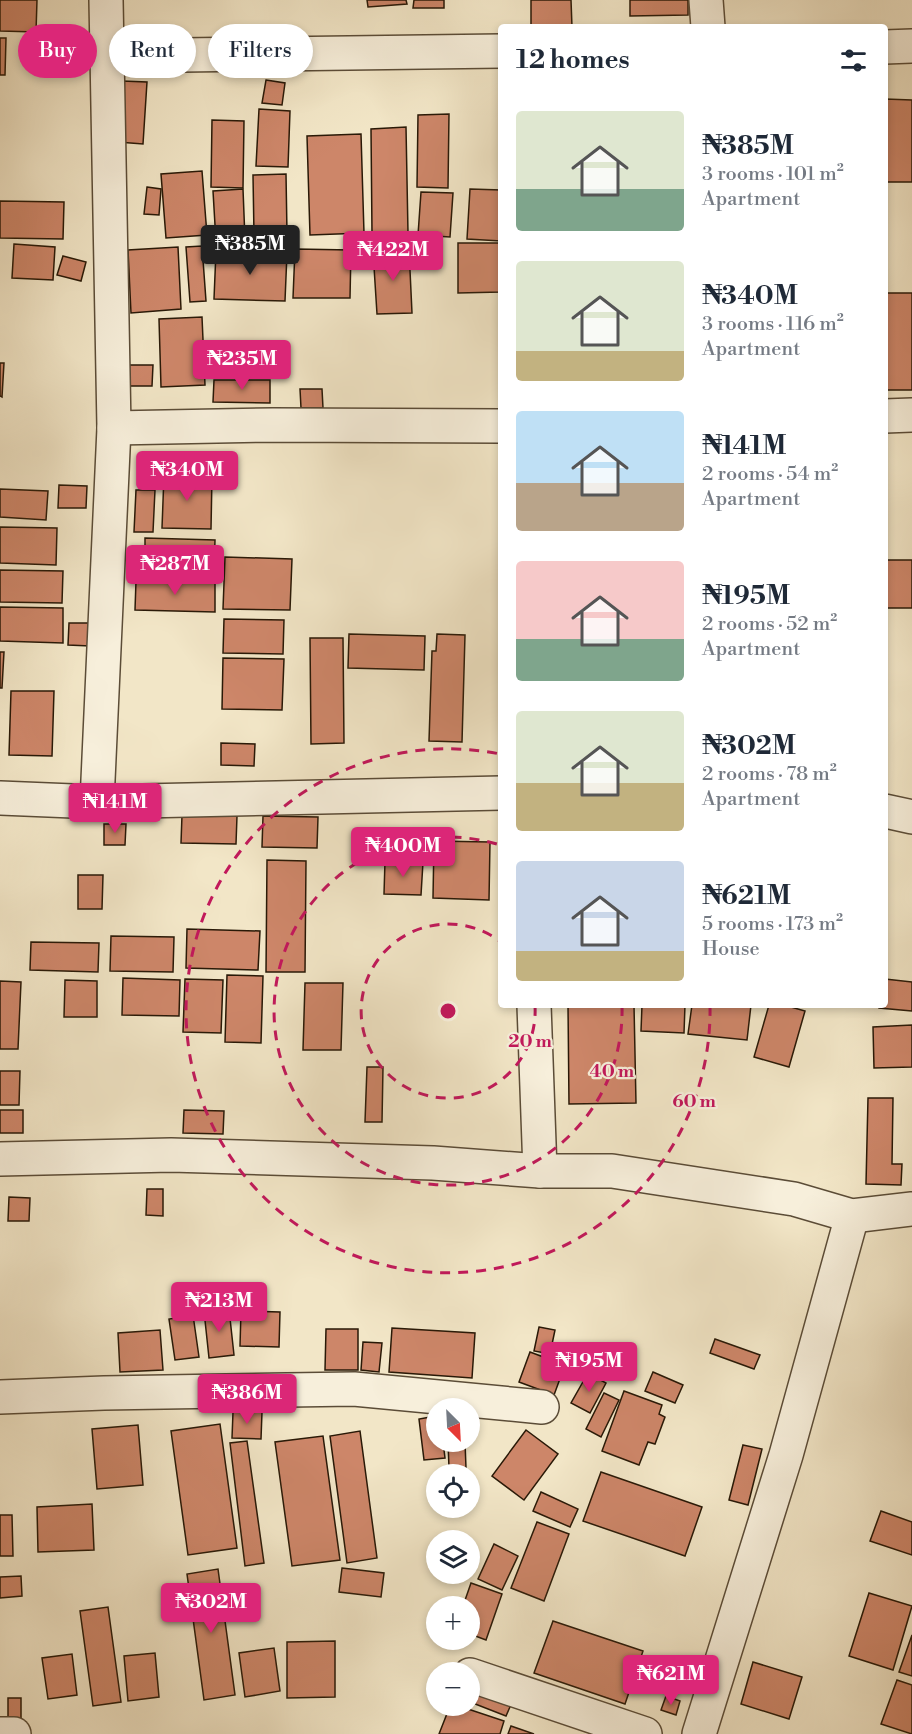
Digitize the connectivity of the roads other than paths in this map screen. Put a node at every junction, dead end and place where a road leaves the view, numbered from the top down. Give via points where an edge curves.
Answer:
1 (106, 0) edge
2 (706, 0) edge
3 (708, 24) edge
4 (912, 46) edge
5 (888, 47) edge
6 (498, 51) edge
7 (107, 56) junction
8 (912, 415) edge
9 (888, 416) edge
10 (498, 426) edge
11 (114, 428) junction
12 (498, 793) edge
13 (0, 798) edge
14 (97, 802) junction
15 (888, 812) edge
16 (912, 817) edge
17 (534, 1008) edge
18 (0, 1159) edge
19 (540, 1172) junction
20 (912, 1209) edge
21 (852, 1216) junction
22 (0, 1397) edge
23 (542, 1407) dead end
24 (480, 1678) edge
25 (0, 1734) edge
26 (14, 1734) edge
27 (645, 1734) edge
28 (699, 1734) edge

1 - 7 street
2 - 3 street
4 - 5 street
6 - 7 street
7 - 11 street
8 - 9 street
10 - 11 street
11 - 14 street
12 - 14 street
13 - 14 street
15 - 16 street
17 - 19 street
18 - 19 street via 171,1155 433,1163
19 - 21 street via 612,1171 794,1199
20 - 21 street
21 - 28 street via 786,1455
22 - 23 street via 354,1389
24 - 27 street
25 - 26 street

